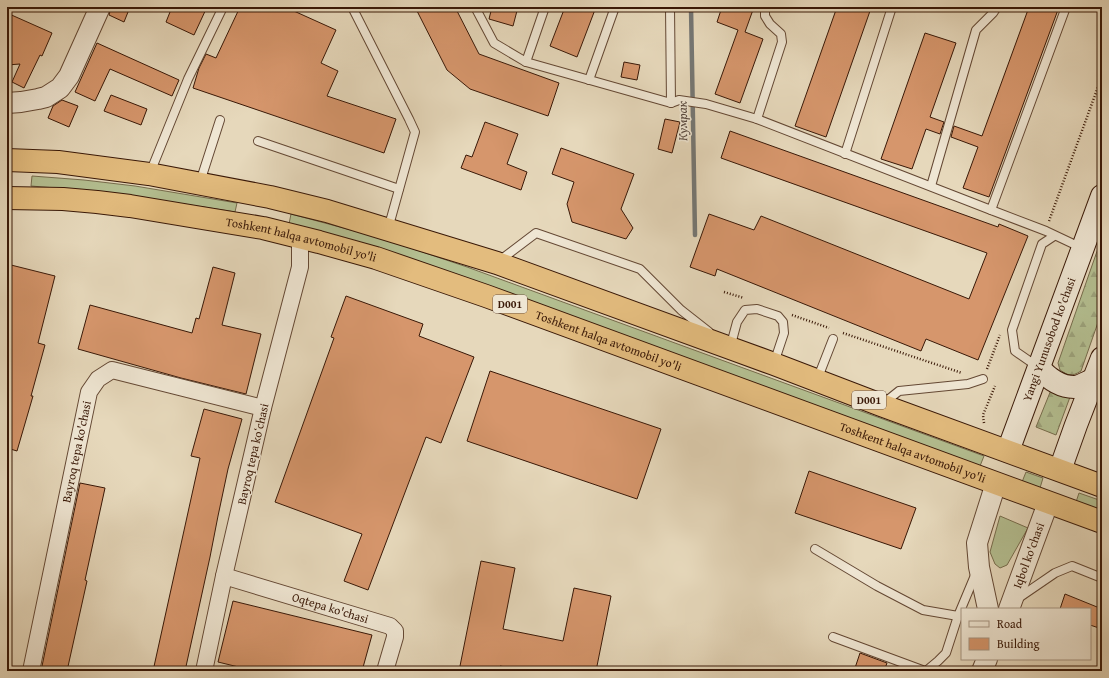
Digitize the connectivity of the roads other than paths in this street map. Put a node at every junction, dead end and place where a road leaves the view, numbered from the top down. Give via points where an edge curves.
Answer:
1 (100, 7) edge
2 (223, 7) edge
3 (352, 7) edge
4 (475, 7) edge
5 (545, 7) edge
6 (615, 7) edge
7 (670, 7) edge
8 (765, 7) edge
9 (892, 7) edge
10 (997, 7) edge
11 (1066, 7) edge
12 (526, 62) junction
13 (589, 80) junction
14 (675, 102) junction
15 (7, 103) edge
16 (220, 120) dead end
17 (757, 120) junction
18 (258, 141) dead end
19 (845, 154) junction
20 (7, 160) edge
21 (149, 174) junction
22 (200, 184) junction
23 (931, 186) junction
24 (399, 189) junction
25 (1102, 196) edge
26 (7, 198) edge
27 (991, 210) junction
28 (388, 230) junction
29 (1054, 236) junction
30 (300, 237) junction
31 (1083, 248) junction
32 (496, 263) junction
33 (833, 339) dead end
34 (730, 348) junction
35 (1102, 358) edge
36 (774, 364) junction
37 (1039, 368) junction
38 (983, 379) road end
39 (1095, 379) junction
40 (816, 380) junction
41 (881, 405) junction
42 (263, 408) junction
43 (1008, 451) junction
44 (1060, 470) junction
45 (996, 483) junction
46 (1102, 486) edge
47 (1048, 502) junction
48 (1102, 522) edge
49 (815, 550) dead end
50 (979, 567) junction
51 (224, 576) junction
52 (1102, 578) edge
53 (1011, 605) edge
54 (961, 608) edge
55 (988, 608) edge
56 (961, 609) edge
57 (958, 616) junction
58 (833, 637) dead end
59 (31, 671) edge
60 (204, 671) edge
61 (385, 671) edge
62 (925, 671) edge

1 - 15 street via 69,76 60,88 46,97
2 - 21 lane via 188,79
3 - 24 lane via 415,132
4 - 12 lane via 494,43
5 - 12 lane
6 - 13 lane
7 - 14 lane
8 - 17 lane via 765,16 781,34 782,42
9 - 19 lane
10 - 23 lane via 976,30
11 - 27 lane
12 - 13 lane
13 - 14 lane
14 - 17 lane via 706,104
16 - 22 lane
17 - 19 lane
18 - 24 lane
19 - 23 lane
20 - 21 highway, D001 via 58,162
21 - 22 highway, D001
22 - 28 highway, D001 via 270,197
23 - 27 lane
24 - 28 lane
25 - 31 main road, Yangi Yunusobod ko'chasi
26 - 30 highway, Toshkent halqa avtomobil yo'li / D001 via 63,199 130,206 263,228
27 - 29 lane
28 - 32 highway, D001
29 - 31 lane
29 - 37 lane via 1042,244 1012,330 1016,351
30 - 42 street, Bayroq tepa koʻchasi via 300,267
30 - 45 highway, Toshkent halqa avtomobil yo'li / D001 via 376,258 486,296
31 - 37 main road, Yangi Yunusobod ko'chasi
32 - 34 highway, D001
32 - 34 lane via 536,232 640,270 681,310
33 - 40 lane
34 - 36 highway, D001
34 - 36 lane via 737,322 745,310 757,309 778,316 784,333
35 - 39 main road
36 - 40 highway, D001
37 - 39 main road via 1049,378 1075,388
37 - 43 main road, Yangi Yunusobod ko'chasi
38 - 41 lane via 968,384 899,390
39 - 44 main road
40 - 41 highway, D001
41 - 43 highway, D001
42 - 51 street, Bayroq tepa koʻchasi
42 - 59 street, Bayroq tepa ko'chasi via 112,370 98,379 90,392
43 - 44 highway, D001
43 - 45 highway, Yangi Yunusobod ko'chasi
44 - 46 highway, D001
44 - 47 highway
45 - 47 highway, Toshkent halqa avtomobil yo'li / D001
45 - 50 street via 977,543
47 - 48 highway, Toshkent halqa avtomobil yo'li / D001
47 - 53 street, Iqbol ko'chasi
49 - 57 lane via 923,610
50 - 54 lane
50 - 55 street
51 - 60 street, Bayroq tepa koʻchasi
51 - 61 street, Oqtepa ko'chasi via 390,626 395,630 395,637
52 - 53 lane via 1072,566 1055,573
56 - 57 lane
57 - 62 lane via 946,653
58 - 62 lane

